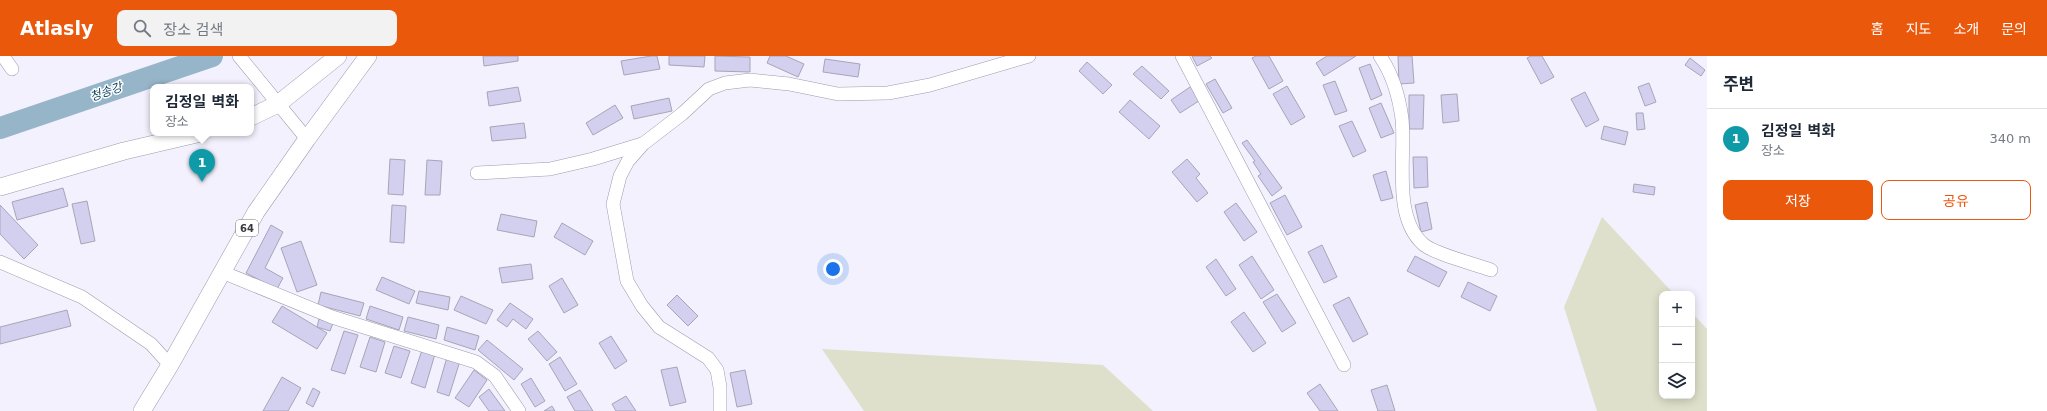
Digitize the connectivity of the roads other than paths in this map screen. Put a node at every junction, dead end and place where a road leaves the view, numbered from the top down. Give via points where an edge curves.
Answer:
1 (3, 56) edge
2 (239, 56) edge
3 (338, 56) edge
4 (368, 56) edge
5 (1029, 56) edge
6 (1182, 56) edge
7 (1380, 56) edge
8 (12, 69) dead end
9 (278, 104) junction
10 (254, 116) edge
11 (188, 136) edge
12 (307, 139) junction
13 (643, 144) junction
14 (477, 173) dead end
15 (0, 187) edge
16 (0, 262) edge
17 (1491, 270) dead end
18 (222, 272) junction
19 (170, 365) junction
20 (1344, 365) dead end
21 (142, 411) edge
22 (519, 411) edge
23 (720, 411) edge

1 - 8 street
2 - 9 street
3 - 9 main road
4 - 12 main road, 64
5 - 13 street via 930,85 888,93 838,94 789,84 750,80 725,83 709,89
6 - 20 street
7 - 17 street via 1397,91 1402,120 1403,190 1406,215 1414,234 1424,245 1434,250
9 - 10 main road
9 - 12 street
11 - 15 main road via 124,151
12 - 18 main road, 64 via 256,212
13 - 14 street via 550,169
13 - 23 street via 628,161 620,176 613,204 627,281 659,327 708,358 717,370
16 - 19 street via 82,297 152,344
18 - 19 main road, 64
18 - 22 street via 332,317 476,362 495,376
19 - 21 main road, 64

